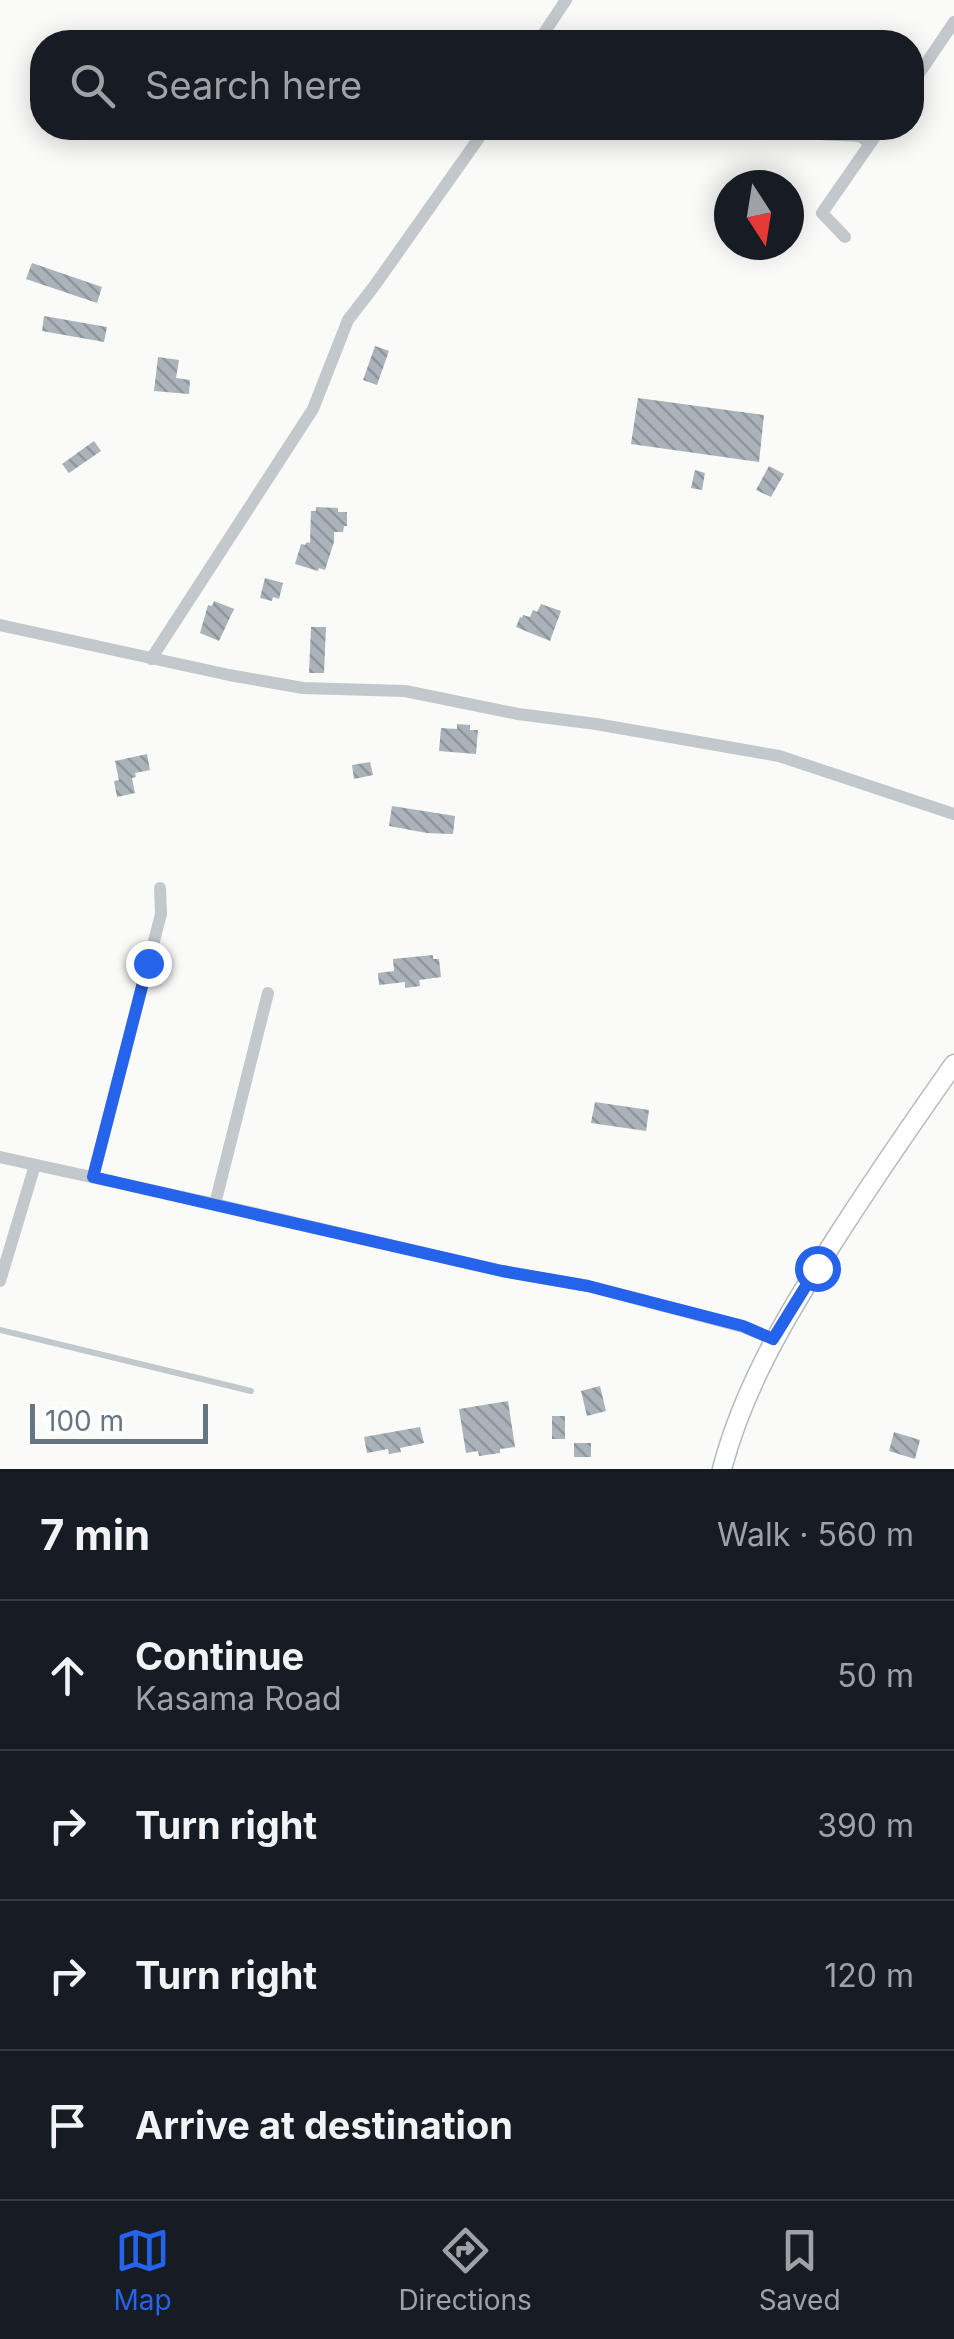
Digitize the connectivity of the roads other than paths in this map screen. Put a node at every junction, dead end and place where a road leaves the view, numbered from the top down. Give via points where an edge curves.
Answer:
1 (566, 0) edge
2 (954, 22) edge
3 (546, 30) edge
4 (924, 66) edge
5 (477, 140) edge
6 (866, 140) edge
7 (872, 140) edge
8 (870, 143) junction
9 (845, 237) dead end
10 (0, 625) edge
11 (150, 658) junction
12 (954, 814) edge
13 (160, 888) dead end
14 (268, 993) dead end
15 (954, 1064) edge
16 (0, 1157) edge
17 (35, 1164) junction
18 (93, 1177) junction
19 (215, 1204) junction
20 (0, 1282) edge
21 (0, 1330) edge
22 (773, 1339) junction
23 (250, 1392) dead end
24 (722, 1469) edge

1 - 3 street
2 - 4 street
5 - 11 street via 348,320 313,409
6 - 8 street
7 - 8 street
8 - 9 street via 822,212
10 - 11 street
11 - 12 street via 303,688 405,691 779,756
13 - 18 street via 161,914
14 - 19 street
15 - 22 street
16 - 17 street
17 - 18 street
17 - 20 street
18 - 19 street
19 - 22 street via 588,1286
21 - 23 lane
22 - 24 street

